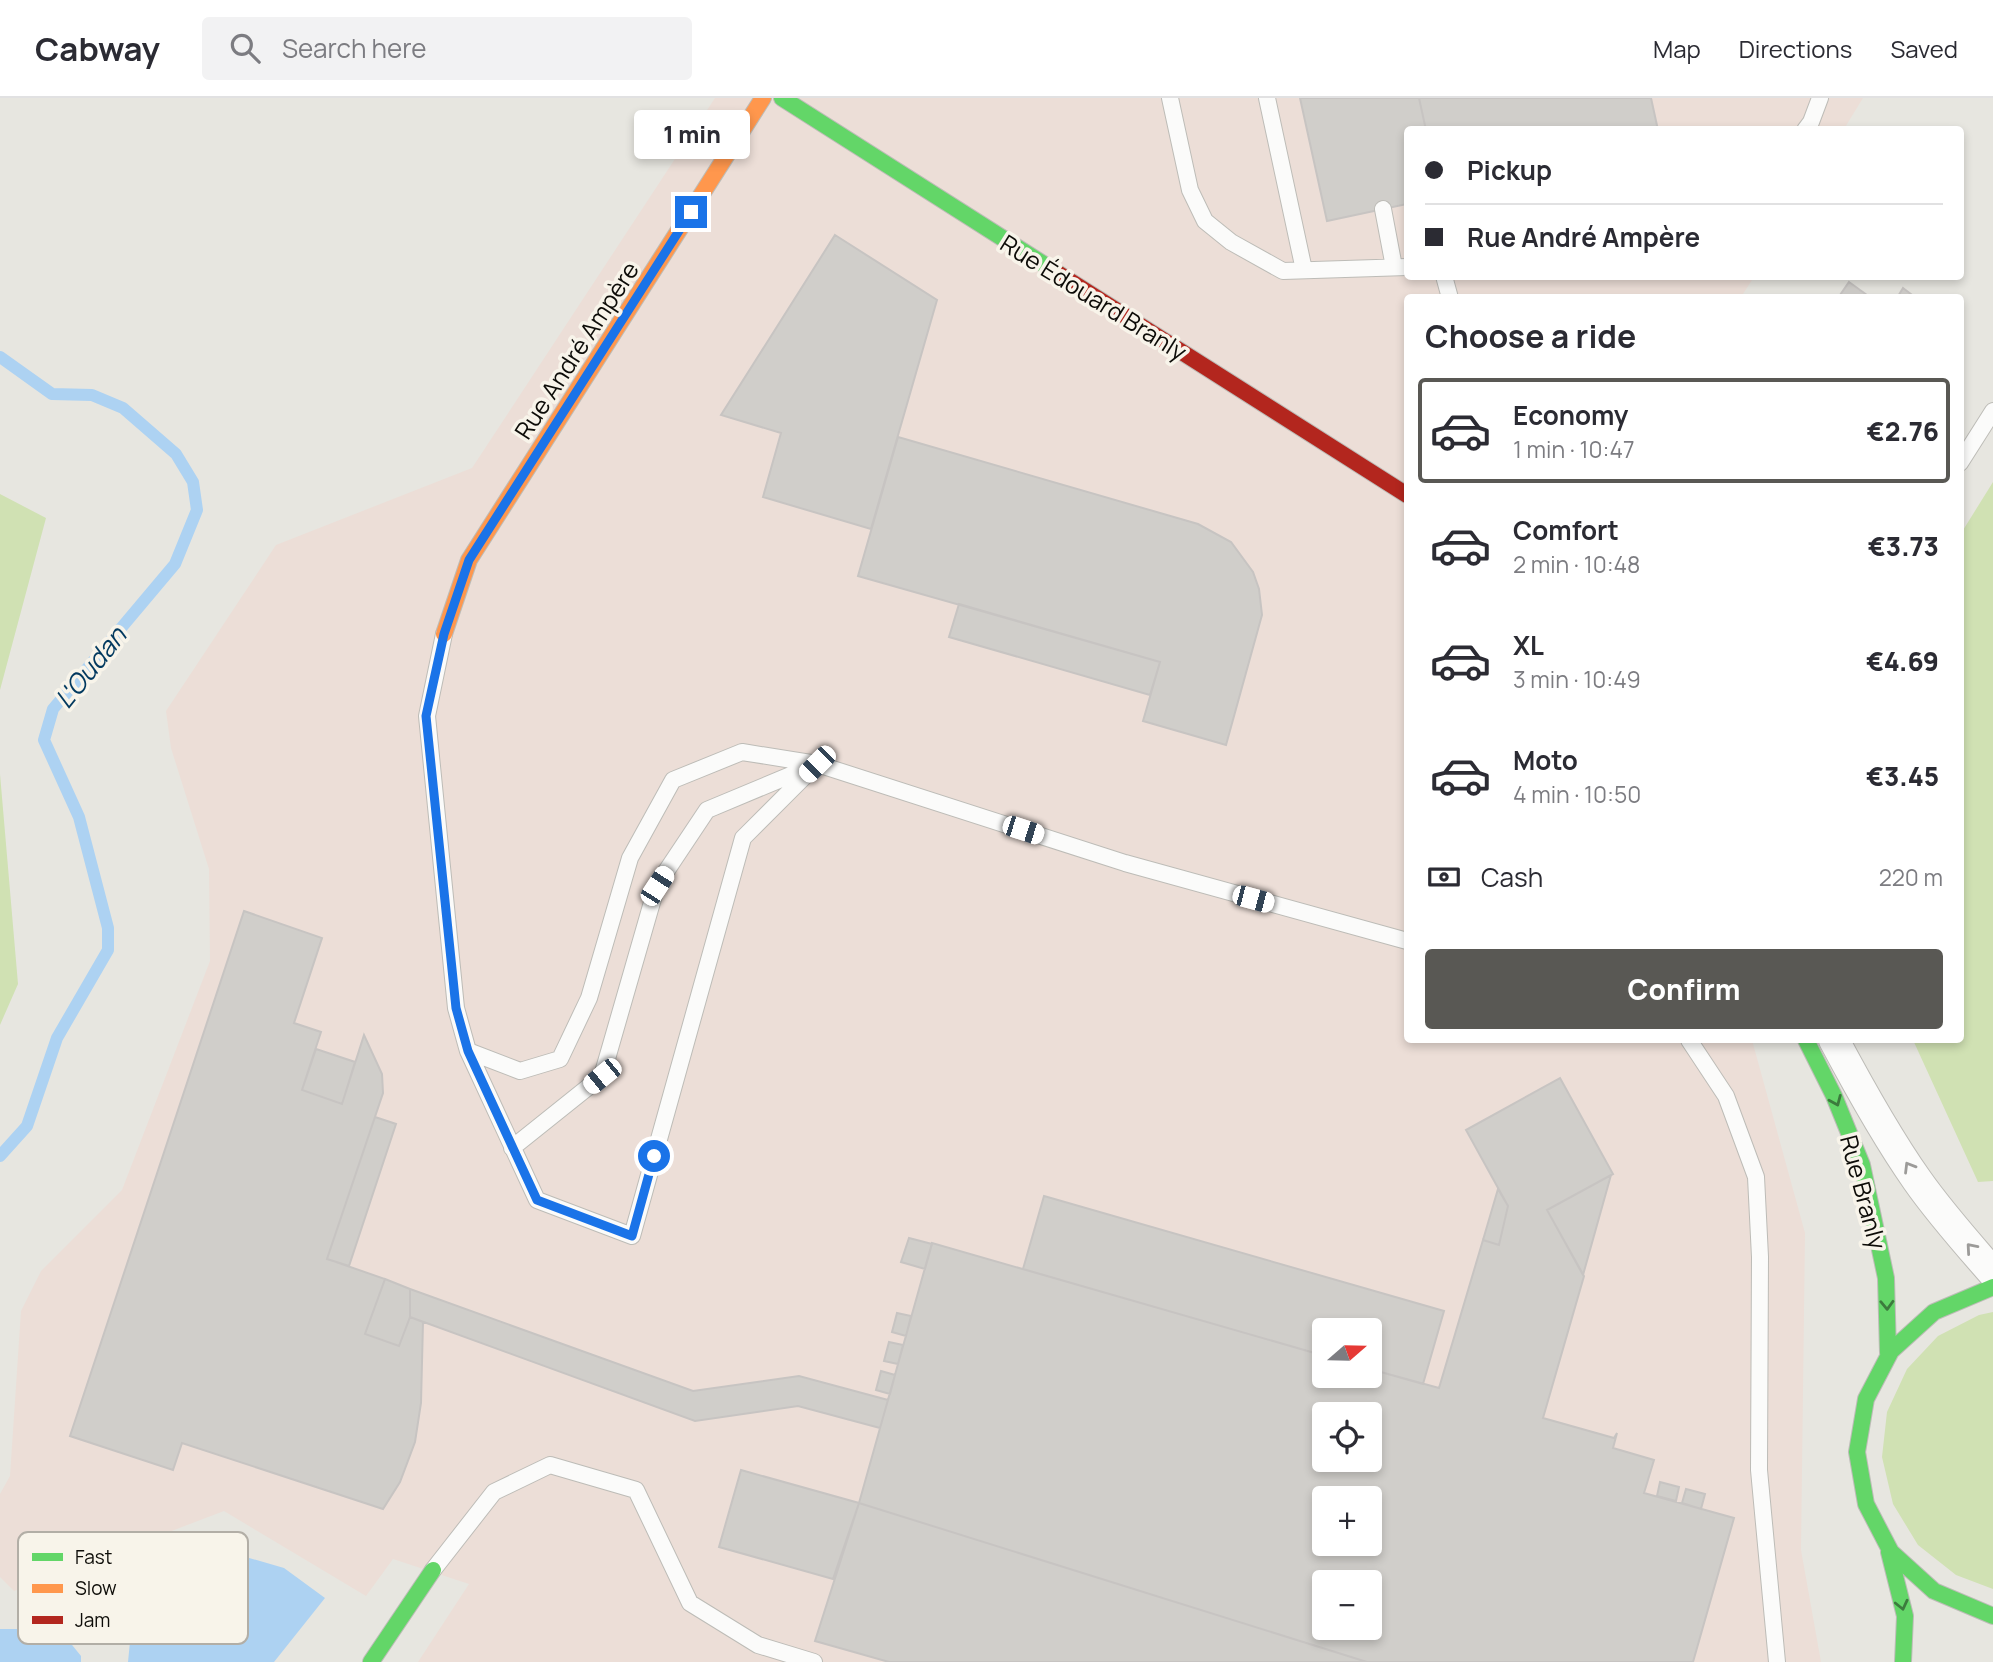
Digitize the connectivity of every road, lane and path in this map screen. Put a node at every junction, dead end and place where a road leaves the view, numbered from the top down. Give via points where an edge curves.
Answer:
1 (763, 98) edge
2 (782, 98) edge
3 (1170, 98) edge
4 (1266, 98) edge
5 (1820, 98) edge
6 (1808, 126) edge
7 (1383, 209) dead end
8 (1401, 267) edge
9 (1304, 270) junction
10 (1993, 411) edge
11 (1964, 457) edge
12 (1402, 487) edge
13 (444, 634) joint
14 (817, 764) junction
15 (1404, 940) edge
16 (1691, 1043) edge
17 (1808, 1043) edge
18 (1836, 1043) edge
19 (468, 1051) junction
20 (512, 1147) junction
21 (1993, 1273) edge
22 (1993, 1287) edge
23 (1888, 1353) junction
24 (1889, 1550) junction
25 (433, 1570) joint
26 (1993, 1616) edge
27 (371, 1662) edge
28 (814, 1662) edge
29 (1777, 1662) edge
30 (1903, 1662) edge

1 - 13 street, Rue André Ampère via 469,560
2 - 12 street, Rue Édouard Branly
3 - 9 lane via 1190,190 1205,221 1231,242 1283,271
4 - 9 lane
5 - 6 lane
7 - 8 lane
8 - 9 lane
10 - 11 lane
13 - 19 lane via 426,716 456,1008
14 - 15 lane via 1125,863
14 - 19 lane via 742,752 673,780 630,858 589,998 560,1059 520,1071
14 - 20 lane via 706,810 657,886 602,1076
14 - 20 lane via 743,838 632,1236 537,1200
16 - 29 lane via 1726,1096 1756,1177 1759,1470
17 -> 23 street, Rue Branly via 1862,1165 1886,1278
21 -> 18 street via 1916,1180
19 - 20 lane
22 - 23 street via 1967,1293 1933,1311
23 - 24 street via 1863,1409 1858,1467 1872,1520
24 - 26 street via 1934,1593 1965,1609
24 -> 30 street via 1905,1616
25 - 27 street
25 - 28 lane via 494,1492 550,1465 636,1490 690,1602 758,1645

